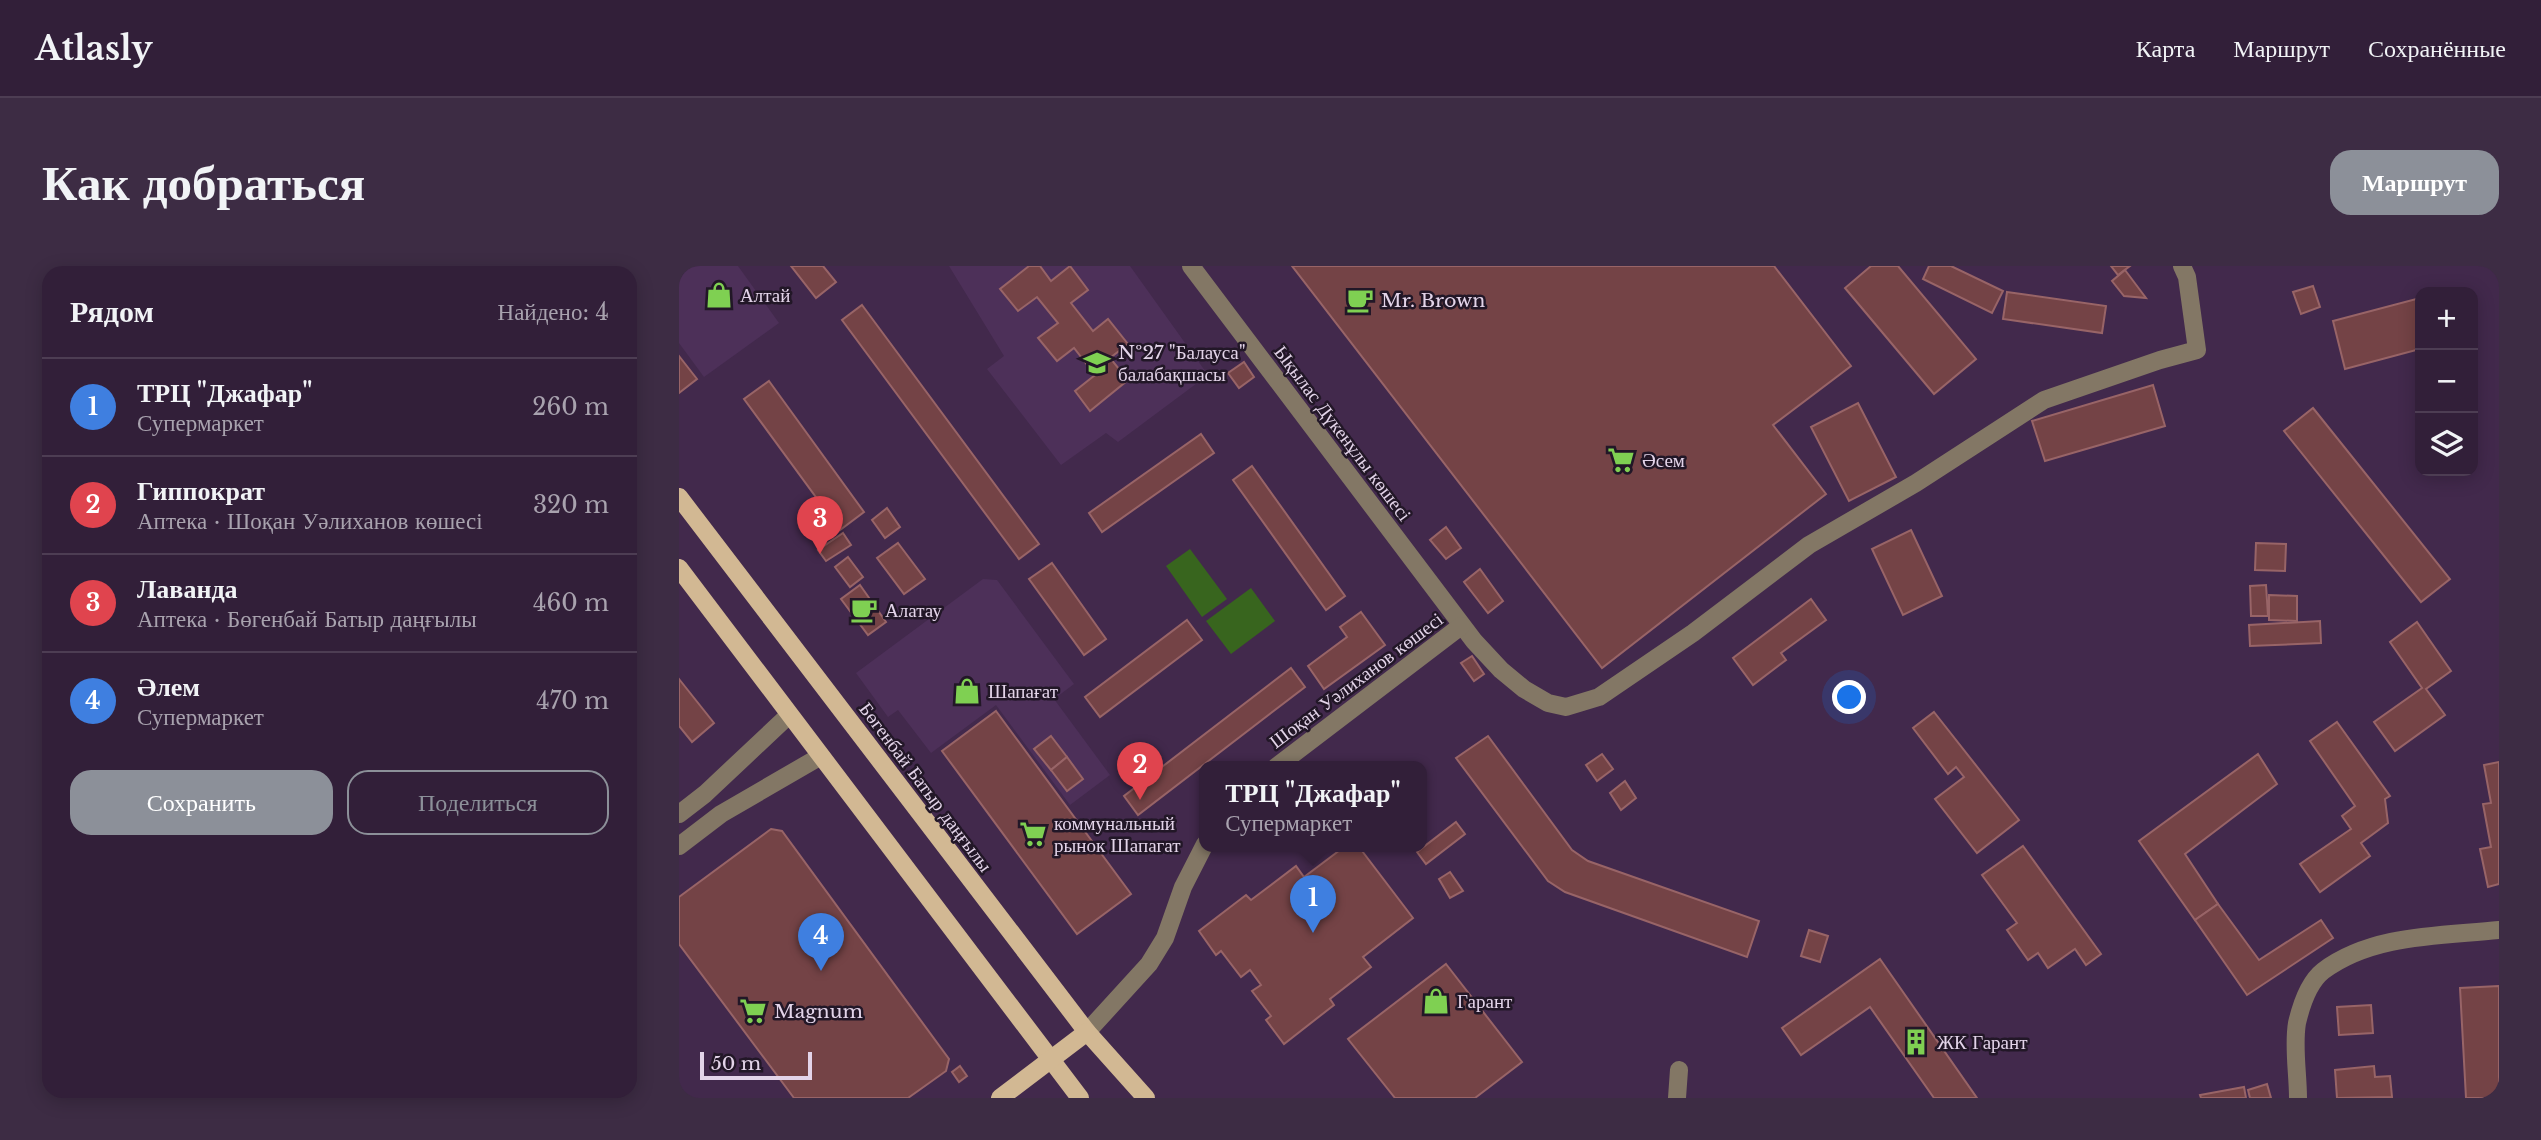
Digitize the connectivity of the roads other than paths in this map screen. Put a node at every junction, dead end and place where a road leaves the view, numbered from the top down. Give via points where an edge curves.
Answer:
1 (1191, 266) edge
2 (2182, 266) edge
3 (679, 497) edge
4 (679, 568) edge
5 (1461, 626) junction
6 (789, 715) junction
7 (821, 756) junction
8 (1284, 761) edge
9 (705, 794) junction
10 (679, 814) edge
11 (721, 814) junction
12 (679, 846) edge
13 (1201, 852) edge
14 (2499, 930) edge
15 (1087, 1032) junction
16 (1050, 1060) junction
17 (1679, 1070) dead end
18 (1000, 1098) edge
19 (1080, 1098) edge
20 (1146, 1098) edge
21 (1677, 1098) edge
22 (2298, 1098) edge

1 - 5 street, Ықылас Дүкенұлы көшесі
2 - 5 street, Ықылас Дүкенұлы көшесі via 2197,350 2044,400 1809,545 1599,697 1566,707 1548,703 1501,670
3 - 15 main road, Бөгенбай Батыр даңғылы
4 - 6 main road
5 - 8 street, Шоқан Уәлиханов көшесі
6 - 7 main road
6 - 9 street
7 - 11 street
7 - 16 main road
9 - 10 street
9 - 11 street
11 - 12 street
13 - 15 street via 1165,938 1149,964
14 - 22 street via 2404,940 2362,950 2322,972 2304,998 2297,1026
15 - 16 main road
15 - 20 main road, Бөгенбай Батыр даңғылы
16 - 18 main road
16 - 19 main road
17 - 21 street

